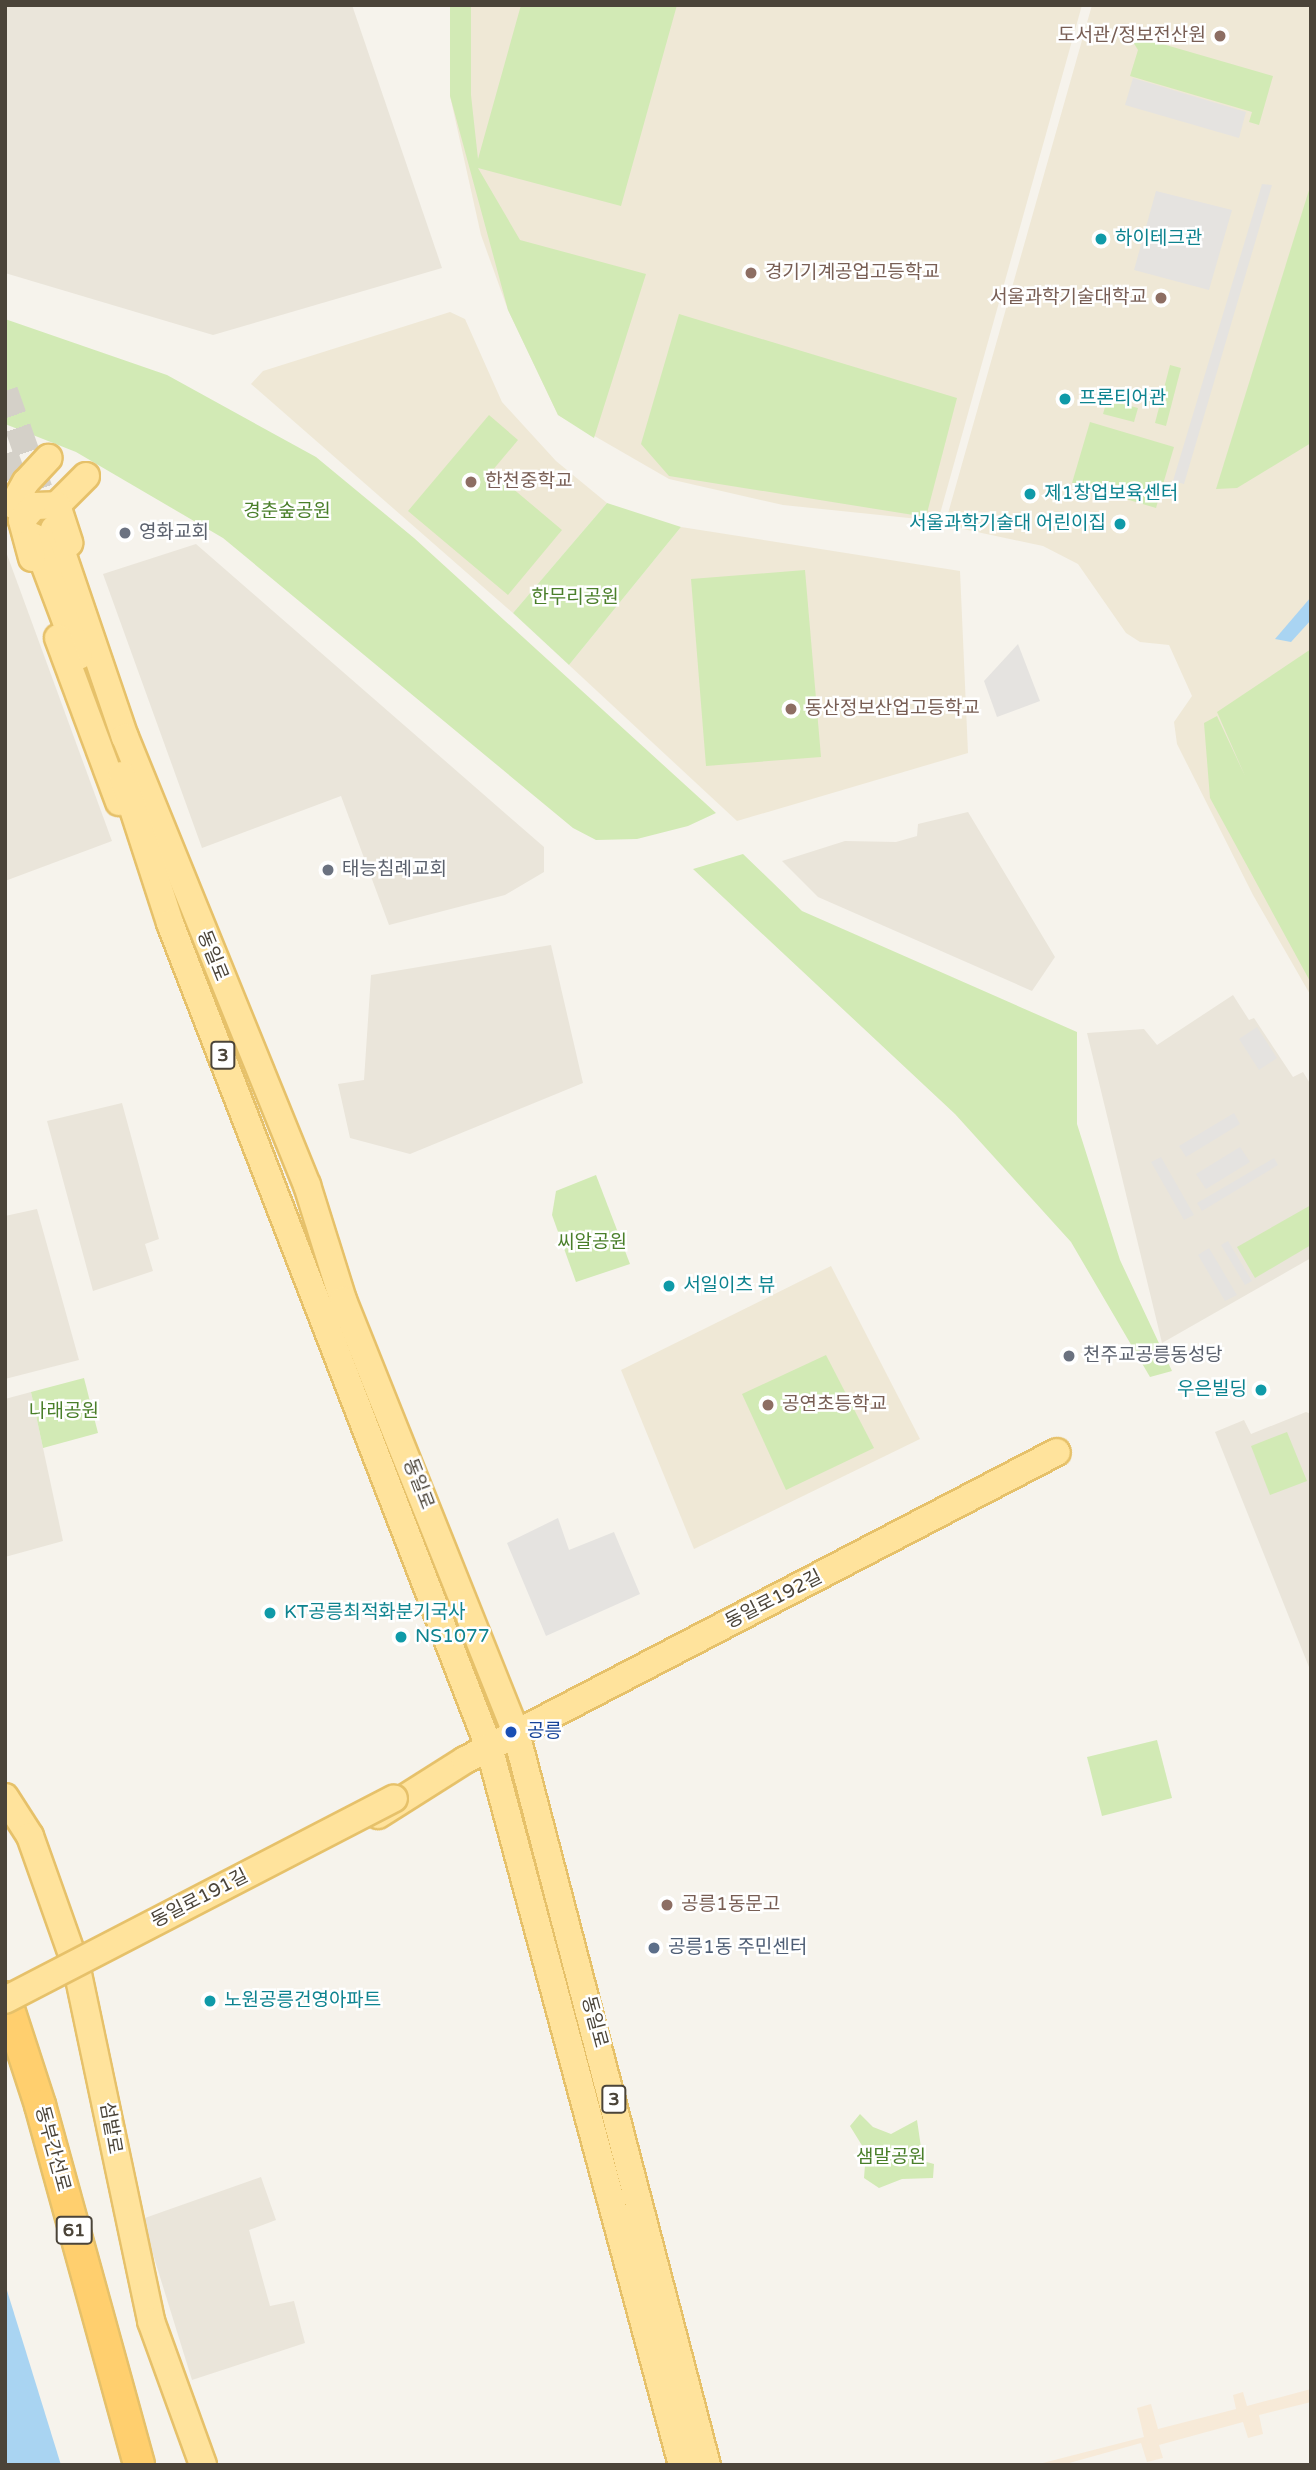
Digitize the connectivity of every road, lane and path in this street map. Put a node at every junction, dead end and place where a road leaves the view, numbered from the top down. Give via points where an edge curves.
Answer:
1 (86, 475) dead end
2 (31, 515) edge
3 (164, 869) junction
4 (1057, 1452) dead end
5 (516, 1733) junction
6 (489, 1747) junction
7 (438, 1775) junction
8 (5, 1797) edge
9 (75, 1963) junction
10 (5, 1999) edge
11 (139, 2465) edge
12 (203, 2465) edge
13 (682, 2465) edge
14 (707, 2465) edge

1 - 2 main road
2 - 3 main road
2 - 3 main road, 동일로 / 3 via 126,785
3 - 5 main road, 동일로 / 3 via 307,1185 343,1300
3 - 6 main road, 동일로 / 3
4 - 5 main road, 동일로192길
5 - 6 main road, 동일로192길
5 - 14 main road, 동일로 / 3
6 - 7 main road, 동일로191길
6 - 13 main road, 동일로 / 3
7 - 9 main road, 동일로191길 via 388,1810
7 - 10 main road, 동일로191길, bridge
8 - 9 main road, 섬밭로 via 30,1836
9 - 12 main road, 섬밭로 via 151,2321
10 - 11 highway, 동부간선로 / 61 via 40,2105

